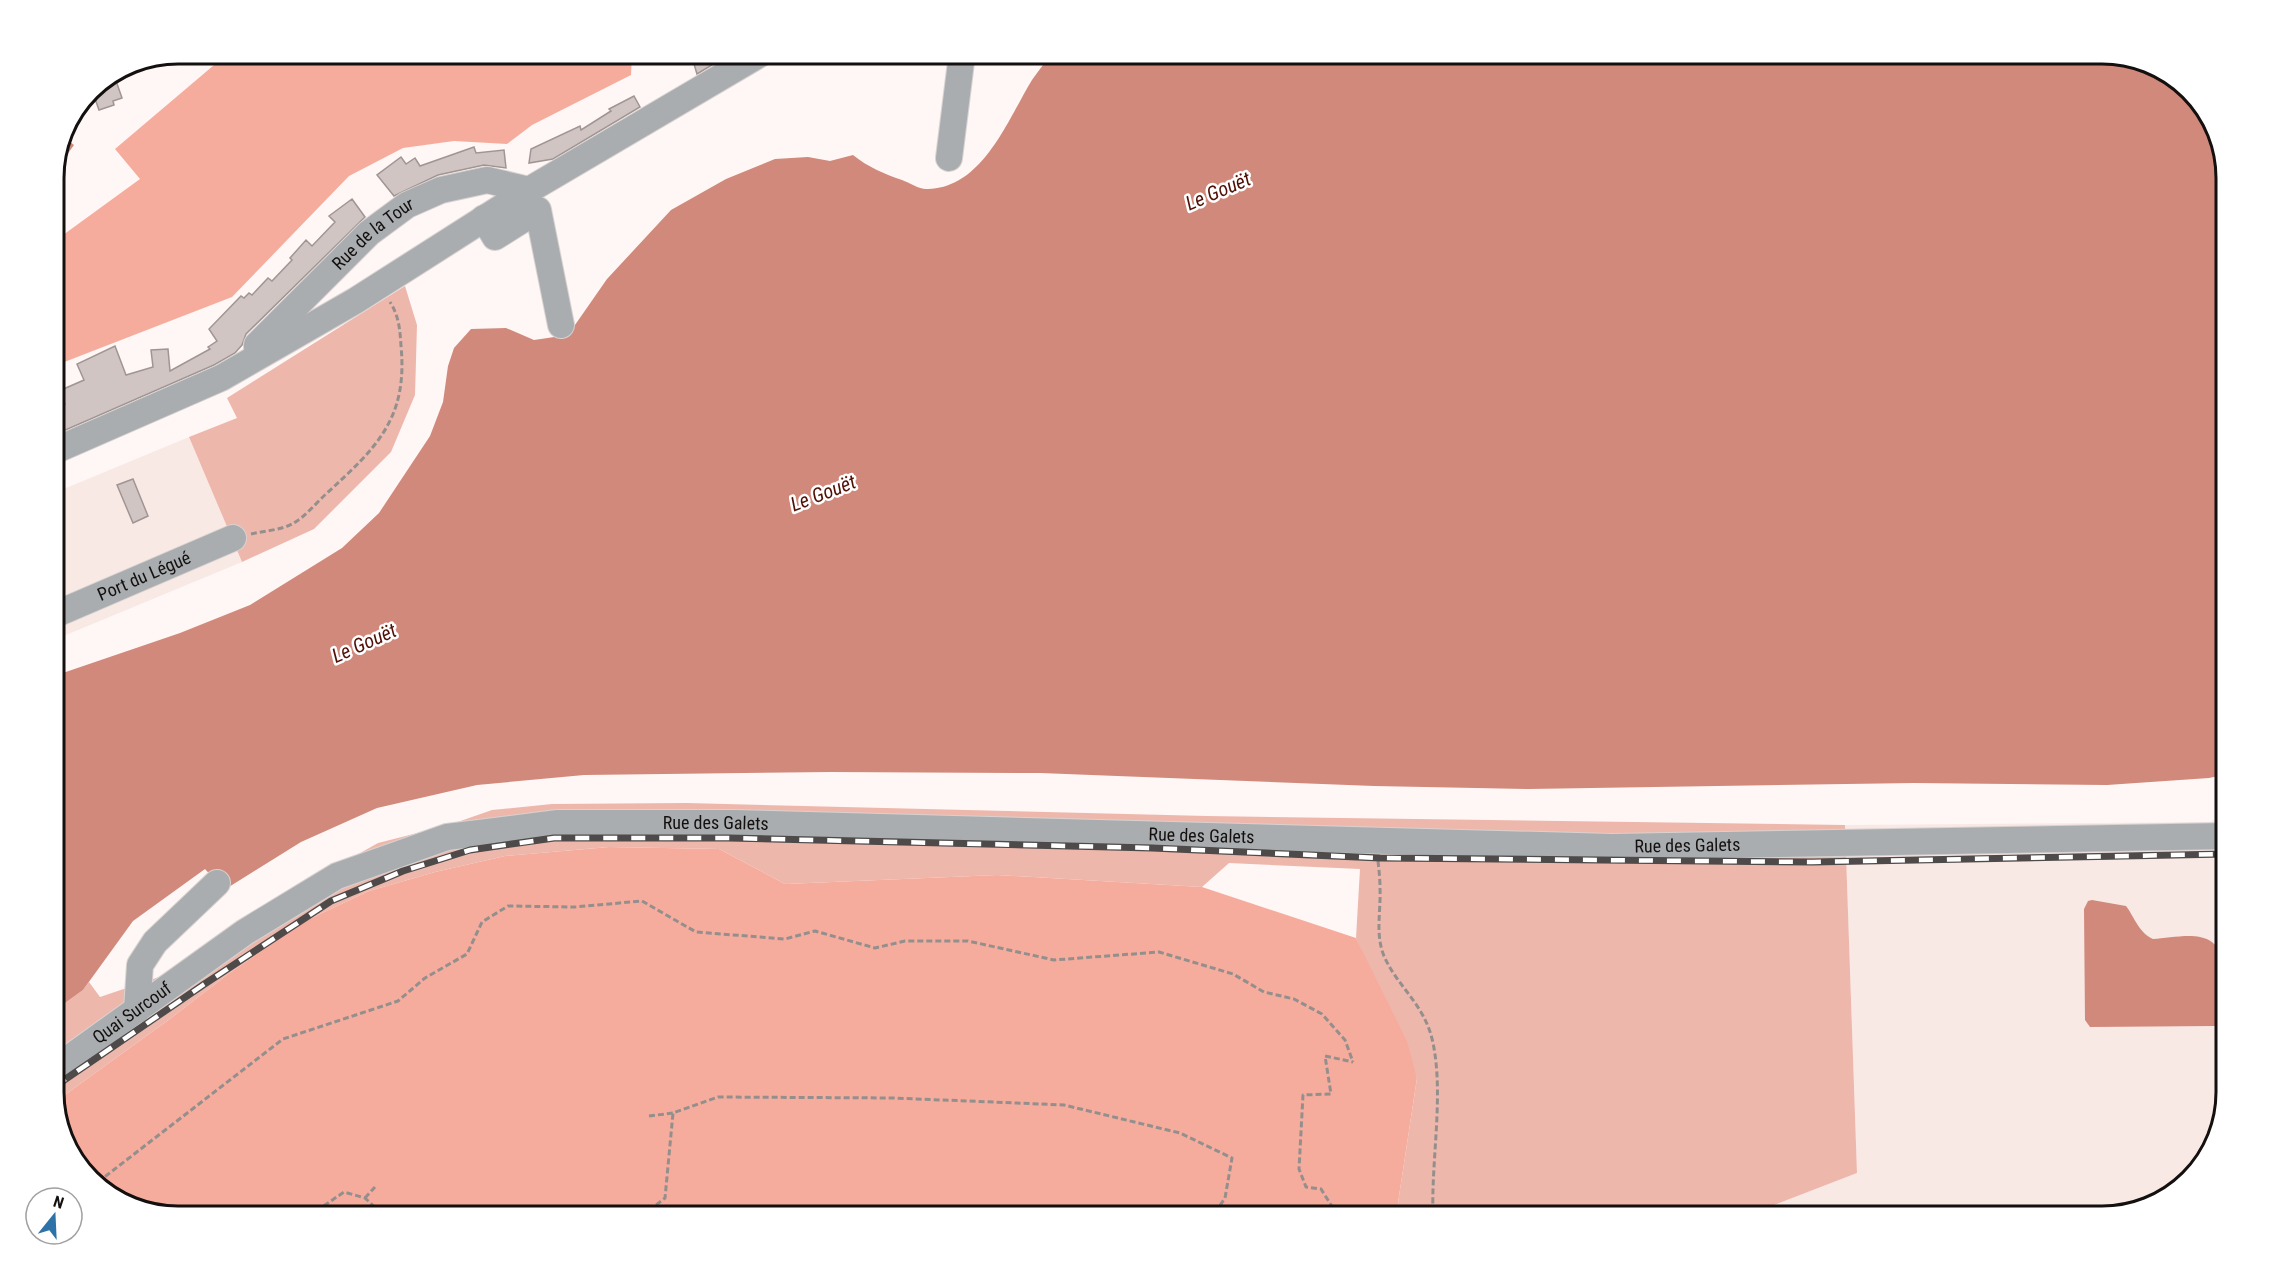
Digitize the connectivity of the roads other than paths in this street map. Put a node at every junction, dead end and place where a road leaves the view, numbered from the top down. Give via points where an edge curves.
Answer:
1 (742, 65) edge
2 (961, 65) edge
3 (949, 158) dead end
4 (529, 190) junction
5 (484, 218) junction
6 (561, 325) dead end
7 (256, 358) junction
8 (65, 446) edge
9 (233, 538) road end
10 (65, 610) edge
11 (2216, 836) edge
12 (217, 883) dead end
13 (209, 958) joint
14 (137, 998) junction
15 (65, 1060) edge

1 - 4 street
2 - 3 street
4 - 5 street
4 - 7 street, Rue de la Tour via 487,180 441,190 407,205 369,233 258,345
5 - 6 street via 495,237 538,210
5 - 7 street
7 - 8 street via 181,397
9 - 10 street, Port du Légué
11 - 13 street, Rue des Galets via 1612,847 734,823 558,823 447,837 337,876
12 - 14 street via 155,942 141,965
13 - 14 street, Quai Surcouf
14 - 15 street, Quai Surcouf

